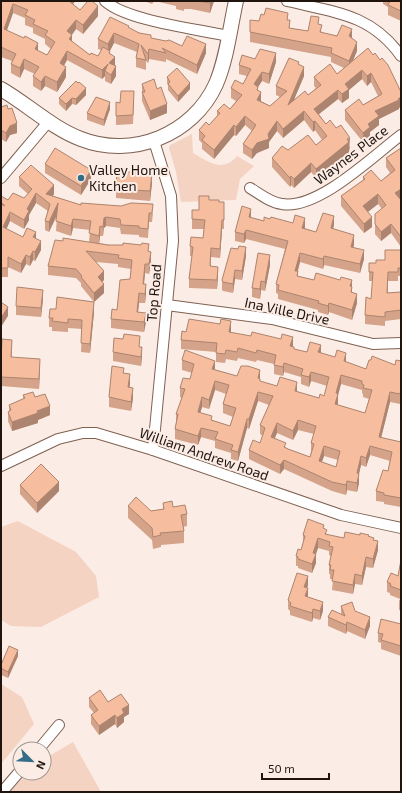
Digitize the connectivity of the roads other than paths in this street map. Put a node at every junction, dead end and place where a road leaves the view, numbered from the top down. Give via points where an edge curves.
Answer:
1 (105, 1) edge
2 (236, 1) edge
3 (287, 1) edge
4 (228, 36) junction
5 (401, 56) edge
6 (1, 88) edge
7 (49, 121) junction
8 (401, 135) edge
9 (154, 141) junction
10 (1, 178) edge
11 (250, 188) dead end
12 (167, 305) junction
13 (401, 343) edge
14 (153, 450) junction
15 (1, 466) edge
16 (401, 528) edge
17 (58, 725) dead end
18 (45, 741) edge
19 (12, 780) edge
20 (2, 792) edge

1 - 4 street via 138,17
2 - 4 street
3 - 5 street via 362,21 390,40
4 - 9 street via 219,75 203,105 180,126
6 - 7 street
7 - 9 street via 69,134 95,144 129,146
7 - 10 street
8 - 11 street, Waynes Place via 328,192 301,204 282,204
9 - 12 street, Top Road via 167,180 173,216
12 - 13 street, Ina Ville Drive via 272,319 373,344
12 - 14 street, Top Road
14 - 15 street, William Andrew Road via 106,435 83,433 58,439
14 - 16 street, William Andrew Road via 341,515
17 - 18 street
19 - 20 street

